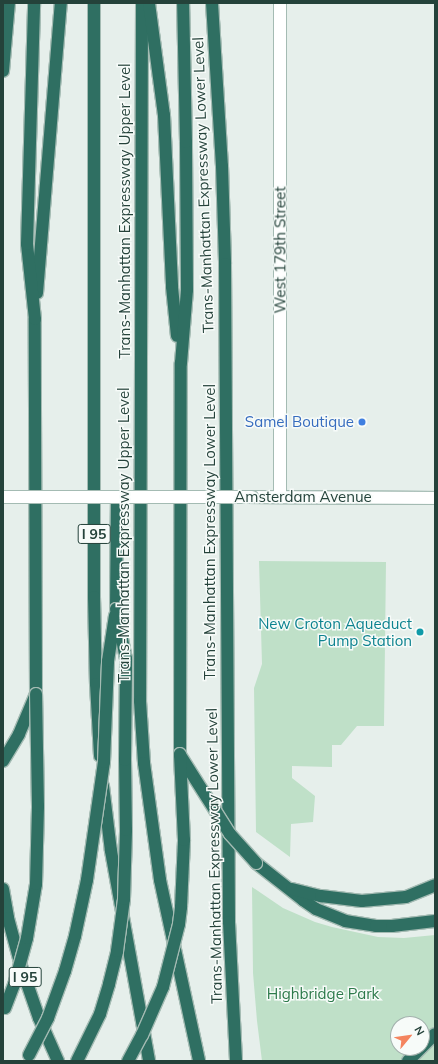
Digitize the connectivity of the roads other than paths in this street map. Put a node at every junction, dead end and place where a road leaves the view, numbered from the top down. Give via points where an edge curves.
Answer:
1 (9, 3) edge
2 (34, 3) edge
3 (61, 3) edge
4 (94, 3) edge
5 (142, 3) edge
6 (149, 3) edge
7 (183, 3) edge
8 (212, 3) edge
9 (280, 3) edge
10 (3, 71) edge
11 (34, 319) junction
12 (181, 363) junction
13 (3, 497) edge
14 (117, 497) junction
15 (280, 497) junction
16 (435, 498) edge
17 (116, 609) junction
18 (36, 694) junction
19 (180, 754) junction
20 (3, 761) edge
21 (435, 885) edge
22 (285, 888) junction
23 (3, 889) edge
24 (435, 921) edge
25 (4, 1010) edge
26 (27, 1058) edge
27 (58, 1061) edge
28 (78, 1061) edge
29 (128, 1061) edge
30 (149, 1061) edge
31 (199, 1061) edge
32 (236, 1061) edge

1 - 10 highway
2 - 11 highway via 27,244
3 - 11 highway
4 - 30 highway, Trans-Manhattan Expressway Upper Level / I 95 via 94,597 98,724 111,851
5 - 31 highway, Trans-Manhattan Expressway Upper Level via 139,663 141,709 144,762 160,880
6 - 12 highway via 164,115 172,287
7 - 12 highway via 187,290
8 - 32 highway, Trans-Manhattan Expressway Lower Level via 225,264 229,922
9 - 15 main road, West 179th Street
11 - 18 highway
12 - 19 highway
13 - 14 main road, Amsterdam Avenue, bridge
14 - 15 main road, Amsterdam Avenue, bridge
14 - 17 highway
15 - 16 main road, Amsterdam Avenue
17 - 26 highway, bridge via 108,660 104,762 87,880 65,971 48,1018
17 - 28 highway, bridge via 126,659 124,900 117,951 109,984 100,1014
18 - 20 highway via 19,734
18 - 25 highway, bridge via 36,884 27,938
19 - 22 highway, bridge via 230,834 256,863
19 - 29 highway, bridge via 184,840 179,924 163,987
21 - 22 highway via 406,896 362,901
22 - 24 highway via 316,909 345,921 392,926
23 - 27 highway, I 95 via 21,966 39,1018

